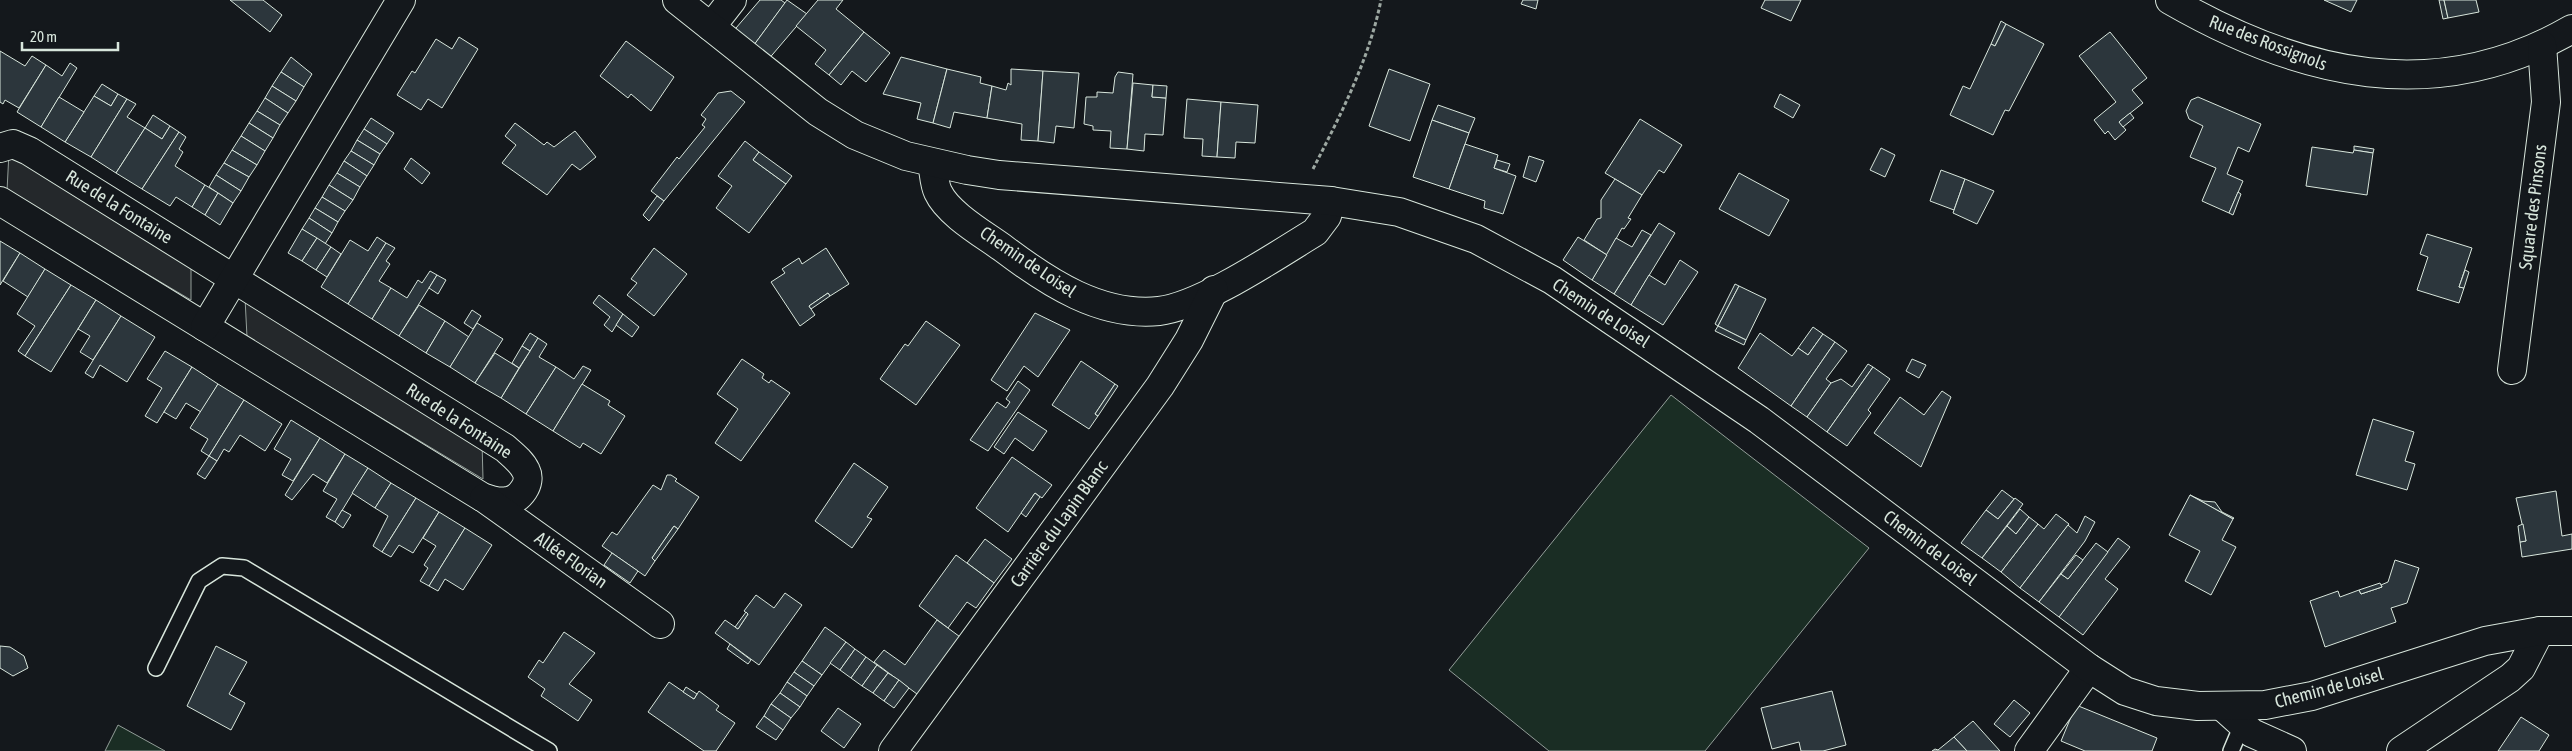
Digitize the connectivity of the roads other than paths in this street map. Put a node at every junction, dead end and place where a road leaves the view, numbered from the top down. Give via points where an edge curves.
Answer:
1 (401, 0) edge
2 (677, 0) edge
3 (732, 0) edge
4 (2170, 0) edge
5 (711, 28) junction
6 (2572, 29) edge
7 (2542, 45) junction
8 (0, 148) edge
9 (932, 162) junction
10 (0, 200) edge
11 (1330, 201) junction
12 (234, 279) junction
13 (1214, 290) junction
14 (205, 327) junction
15 (2512, 370) dead end
16 (482, 497) junction
17 (660, 624) dead end
18 (2540, 631) junction
19 (2572, 631) edge
20 (156, 668) dead end
21 (2089, 668) junction
22 (2232, 716) junction
23 (549, 751) edge
24 (893, 751) edge
25 (2029, 751) edge
26 (2231, 751) edge
27 (2292, 751) edge
28 (2401, 751) edge

1 - 12 street
2 - 5 street, Chemin de Loisel
3 - 5 street
4 - 7 street, Rue des Rossignols via 2213,23 2291,56 2370,74 2451,71 2500,62
5 - 9 street, Chemin de Loisel via 835,124 880,146
6 - 7 street, Rue des Rossignols
7 - 15 street, Square des Pinsons via 2546,102
8 - 12 street, Rue de la Fontaine via 13,144 29,151
9 - 11 street, Chemin de Loisel via 999,175
9 - 13 street, Chemin de Loisel via 937,191 957,214 1016,258 1088,301 1124,310 1160,310 1179,306
10 - 14 street, Rue de la Fontaine
11 - 13 street, Chemin de Loisel via 1327,216 1315,232
11 - 21 street, Chemin de Loisel via 1374,207 1427,221 1500,250 1552,280 1816,461
12 - 14 street
12 - 16 street, Rue de la Fontaine via 514,456 527,472 525,489 509,501
13 - 24 street, Carrière du Lapin Blanc via 1189,340 1160,386
14 - 16 street, Rue de la Fontaine
16 - 17 street, Allée Florian
18 - 19 street, Chemin de Loisel
18 - 22 street, Chemin de Loisel via 2485,641
18 - 28 street via 2521,668 2510,678
20 - 23 lane via 199,581 222,566 244,568
21 - 22 street, Chemin de Loisel via 2110,683 2140,697
21 - 25 street
22 - 26 lane
22 - 27 street via 2269,742

